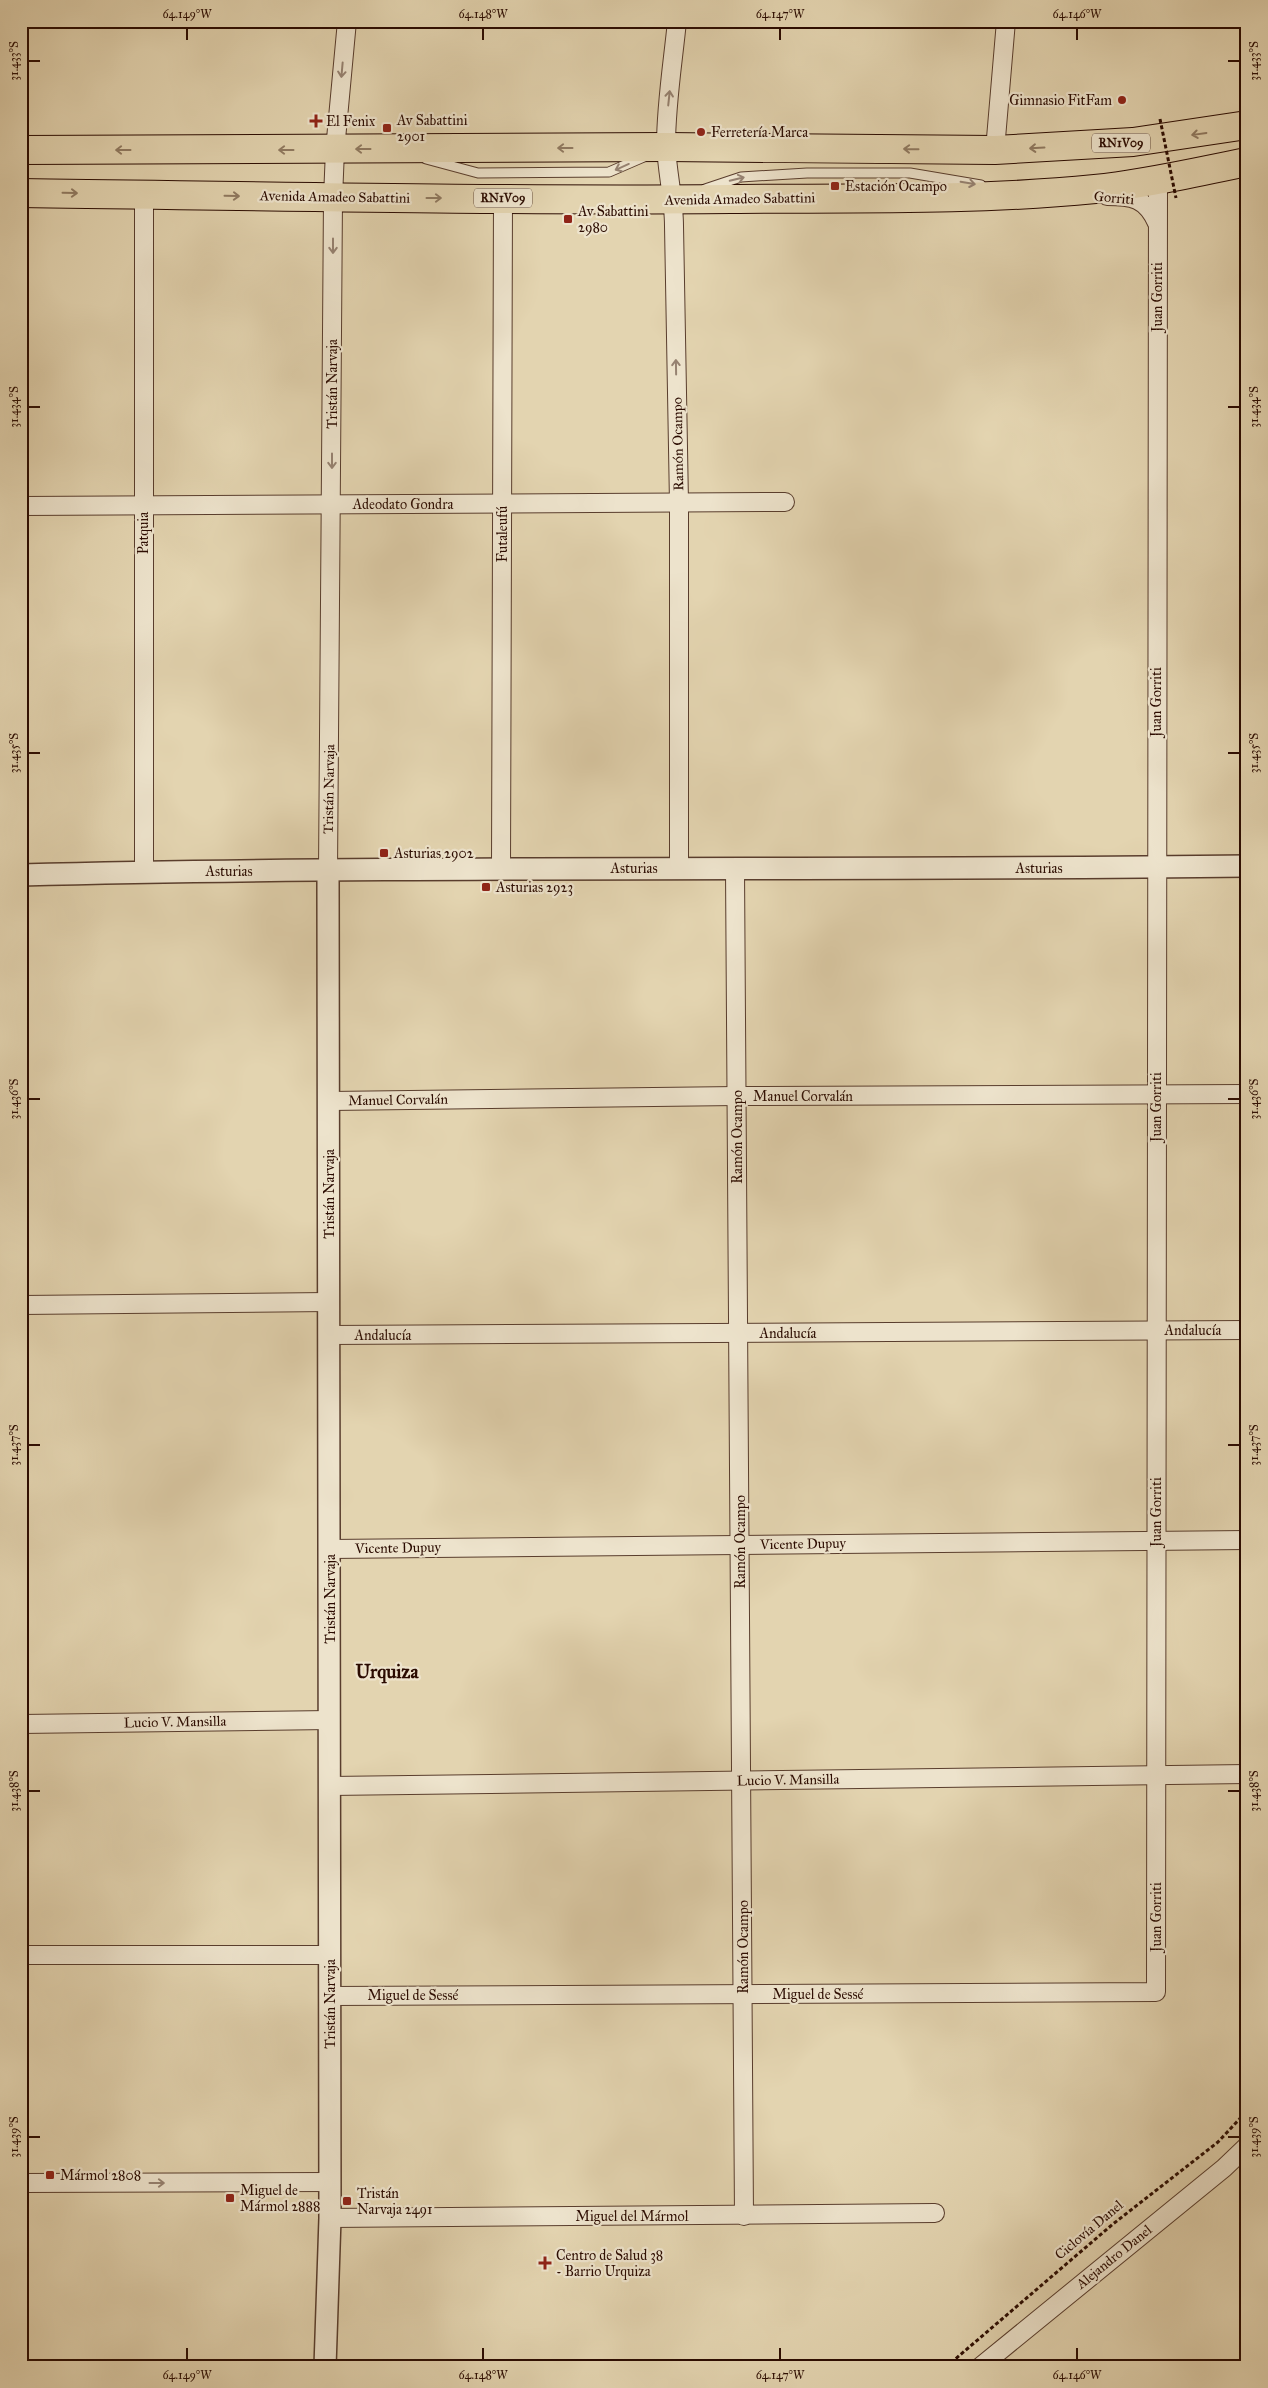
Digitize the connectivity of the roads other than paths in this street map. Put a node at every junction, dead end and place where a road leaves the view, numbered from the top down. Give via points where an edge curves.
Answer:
1 (347, 21) edge
2 (677, 21) edge
3 (1006, 21) edge
4 (1247, 125) edge
5 (666, 147) junction
6 (21, 150) edge
7 (335, 150) junction
8 (995, 150) junction
9 (1247, 162) edge
10 (1167, 189) junction
11 (21, 193) edge
12 (1047, 193) junction
13 (144, 194) junction
14 (333, 198) junction
15 (503, 198) junction
16 (674, 199) junction
17 (1157, 222) junction
18 (785, 502) dead end
19 (678, 503) junction
20 (332, 504) junction
21 (502, 504) junction
22 (143, 505) junction
23 (21, 506) edge
24 (1247, 866) edge
25 (1156, 867) junction
26 (678, 868) junction
27 (501, 869) junction
28 (735, 869) junction
29 (328, 871) junction
30 (144, 872) junction
31 (21, 875) edge
32 (1247, 1094) edge
33 (737, 1096) junction
34 (1156, 1096) junction
35 (330, 1101) junction
36 (329, 1302) junction
37 (21, 1305) edge
38 (1156, 1330) junction
39 (1247, 1330) edge
40 (738, 1333) junction
41 (329, 1335) junction
42 (1247, 1540) edge
43 (1156, 1541) junction
44 (740, 1545) junction
45 (330, 1549) junction
46 (330, 1720) junction
47 (21, 1724) edge
48 (1247, 1774) edge
49 (1156, 1775) junction
50 (741, 1780) junction
51 (330, 1786) junction
52 (21, 1955) edge
53 (330, 1955) junction
54 (1156, 1992) joint
55 (743, 1994) junction
56 (330, 1996) junction
57 (1247, 2146) edge
58 (330, 2182) junction
59 (21, 2184) edge
60 (934, 2213) dead end
61 (744, 2216) junction
62 (330, 2218) junction
63 (325, 2367) edge
64 (980, 2367) edge

1 -> 7 street, Tristán Narvaja
5 -> 2 street, Ramón Ocampo
3 - 8 street
4 -> 8 main road, RN1V09 via 1133,142
5 -> 7 main road, RN1V09
8 -> 5 main road, RN1V09
5 - 16 street, Ramón Ocampo
7 -> 6 main road, RN1V09
7 - 14 street, Tristán Narvaja
9 - 10 main road, Avenida Amadeo Sabattini / RN1V09
10 - 12 main road, Avenida Amadeo Sabattini / RN1V09
10 - 17 street
11 -> 13 main road, Avenida Amadeo Sabattini / RN1V09
16 -> 12 main road, Avenida Amadeo Sabattini / RN1V09
12 - 17 street, Gorriti via 1124,196 1141,201 1152,211
13 -> 14 main road, Avenida Amadeo Sabattini / RN1V09
13 - 22 street, Patquia
14 -> 15 main road, Avenida Amadeo Sabattini / RN1V09
14 -> 20 street, Tristán Narvaja
15 - 16 main road, Avenida Amadeo Sabattini / RN1V09
15 - 21 street, Futaleufú
19 -> 16 street, Ramón Ocampo
17 - 25 street, Juan Gorriti
18 - 19 street, Adeodato Gondra
19 - 21 street, Adeodato Gondra
19 - 26 street, Ramón Ocampo
20 - 21 street, Adeodato Gondra
20 - 22 street, Adeodato Gondra
20 - 29 street, Tristán Narvaja
21 - 27 street, Futaleufú
22 - 23 street, Adeodato Gondra
22 - 30 street, Patquia
24 - 25 street, Asturias
25 - 28 street, Asturias
25 - 34 street, Juan Gorriti
26 - 27 street, Asturias
26 - 28 street, Asturias
27 - 29 street, Asturias
28 - 33 street, Ramón Ocampo
29 - 30 street, Asturias
29 - 35 street, Tristán Narvaja
30 - 31 street, Asturias
32 - 34 street, Manuel Corvalán
33 - 34 street, Manuel Corvalán
33 - 35 street, Manuel Corvalán
33 - 40 street, Ramón Ocampo
34 - 38 street, Juan Gorriti
35 - 36 street, Tristán Narvaja
36 - 37 street
36 - 41 street, Tristán Narvaja
38 - 39 street, Andalucía
38 - 40 street, Andalucía
38 - 43 street, Juan Gorriti
40 - 41 street, Andalucía
40 - 44 street, Ramón Ocampo
41 - 45 street, Tristán Narvaja
42 - 43 street, Vicente Dupuy
43 - 44 street, Vicente Dupuy
43 - 49 street, Juan Gorriti
44 - 45 street, Vicente Dupuy
44 - 50 street, Ramón Ocampo
45 - 46 street, Tristán Narvaja
46 - 47 street, Lucio V. Mansilla
46 - 51 street, Tristán Narvaja
48 - 49 street, Lucio V. Mansilla
49 - 50 street, Lucio V. Mansilla
49 - 54 street, Juan Gorriti
50 - 51 street, Lucio V. Mansilla
50 - 55 street, Ramón Ocampo
51 - 53 street, Tristán Narvaja
52 - 53 street
53 - 56 street, Tristán Narvaja
54 - 55 street, Miguel de Sessé
55 - 56 street, Miguel de Sessé
55 - 61 street, Ramón Ocampo
56 - 58 street, Tristán Narvaja
57 - 64 street, Alejandro Danel
59 -> 58 street
58 - 62 street, Tristán Narvaja
60 - 61 street, Miguel del Mármol
61 - 62 street, Miguel del Mármol
62 - 63 street, Tristán Narvaja

